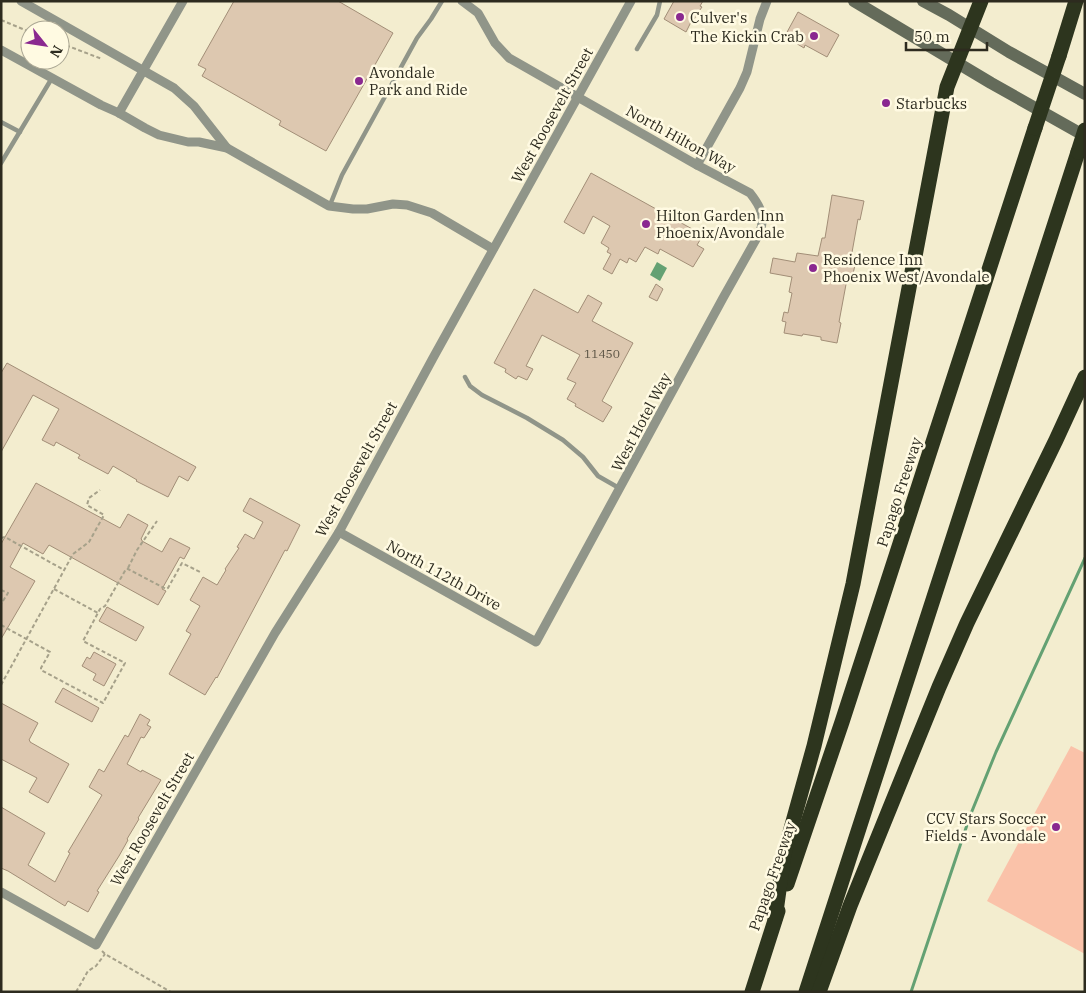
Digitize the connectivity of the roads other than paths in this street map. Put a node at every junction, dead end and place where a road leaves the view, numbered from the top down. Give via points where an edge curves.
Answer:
1 (21, 1) edge
2 (183, 1) edge
3 (442, 1) edge
4 (462, 1) edge
5 (630, 1) edge
6 (660, 1) edge
7 (767, 1) edge
8 (854, 1) edge
9 (923, 1) edge
10 (981, 1) edge
11 (1076, 1) edge
12 (970, 28) junction
13 (1, 50) edge
14 (637, 50) dead end
15 (957, 63) junction
16 (143, 70) junction
17 (52, 78) junction
18 (1085, 94) edge
19 (578, 96) junction
20 (119, 113) junction
21 (1, 122) edge
22 (1085, 130) edge
23 (20, 132) junction
24 (1085, 136) edge
25 (227, 148) junction
26 (1, 163) edge
27 (697, 165) junction
28 (329, 206) junction
29 (762, 214) joint
30 (493, 249) junction
31 (465, 376) dead end
32 (1085, 377) edge
33 (621, 489) junction
34 (339, 532) junction
35 (536, 642) joint
36 (1, 892) edge
37 (775, 919) junction
38 (752, 992) edge
39 (806, 992) edge
40 (819, 992) edge

1 - 16 street
2 - 16 street
3 - 28 lane via 417,38 342,175
4 - 19 street, North Hilton Way via 478,13 509,58
5 - 19 street, West Roosevelt Street
6 - 14 lane via 657,15
7 - 27 street via 747,72
8 - 15 main road
9 - 12 main road
10 - 12 highway
11 - 37 highway, Papago Freeway, bridge
12 - 15 highway
12 - 18 main road
13 - 17 street
15 - 24 main road
15 - 37 highway via 944,103 853,584 784,854
16 - 20 street
16 - 25 street via 188,100
17 - 20 street
17 - 23 lane
19 - 27 street, North Hilton Way
19 - 30 street, West Roosevelt Street
20 - 25 street via 159,135
21 - 23 lane
22 - 39 highway, bridge
23 - 26 lane
25 - 28 street
27 - 29 street, North Hilton Way via 750,193
28 - 30 street via 353,209 407,205 432,213
29 - 33 street, West Hotel Way via 759,234
30 - 34 street, West Roosevelt Street
31 - 33 lane via 470,386 482,395 557,436 583,457 598,476
32 - 40 highway via 967,622 850,906
33 - 35 street, West Hotel Way
34 - 35 street, North 112th Drive
34 - 36 street, West Roosevelt Street via 275,633 96,945
37 - 38 highway, Papago Freeway

